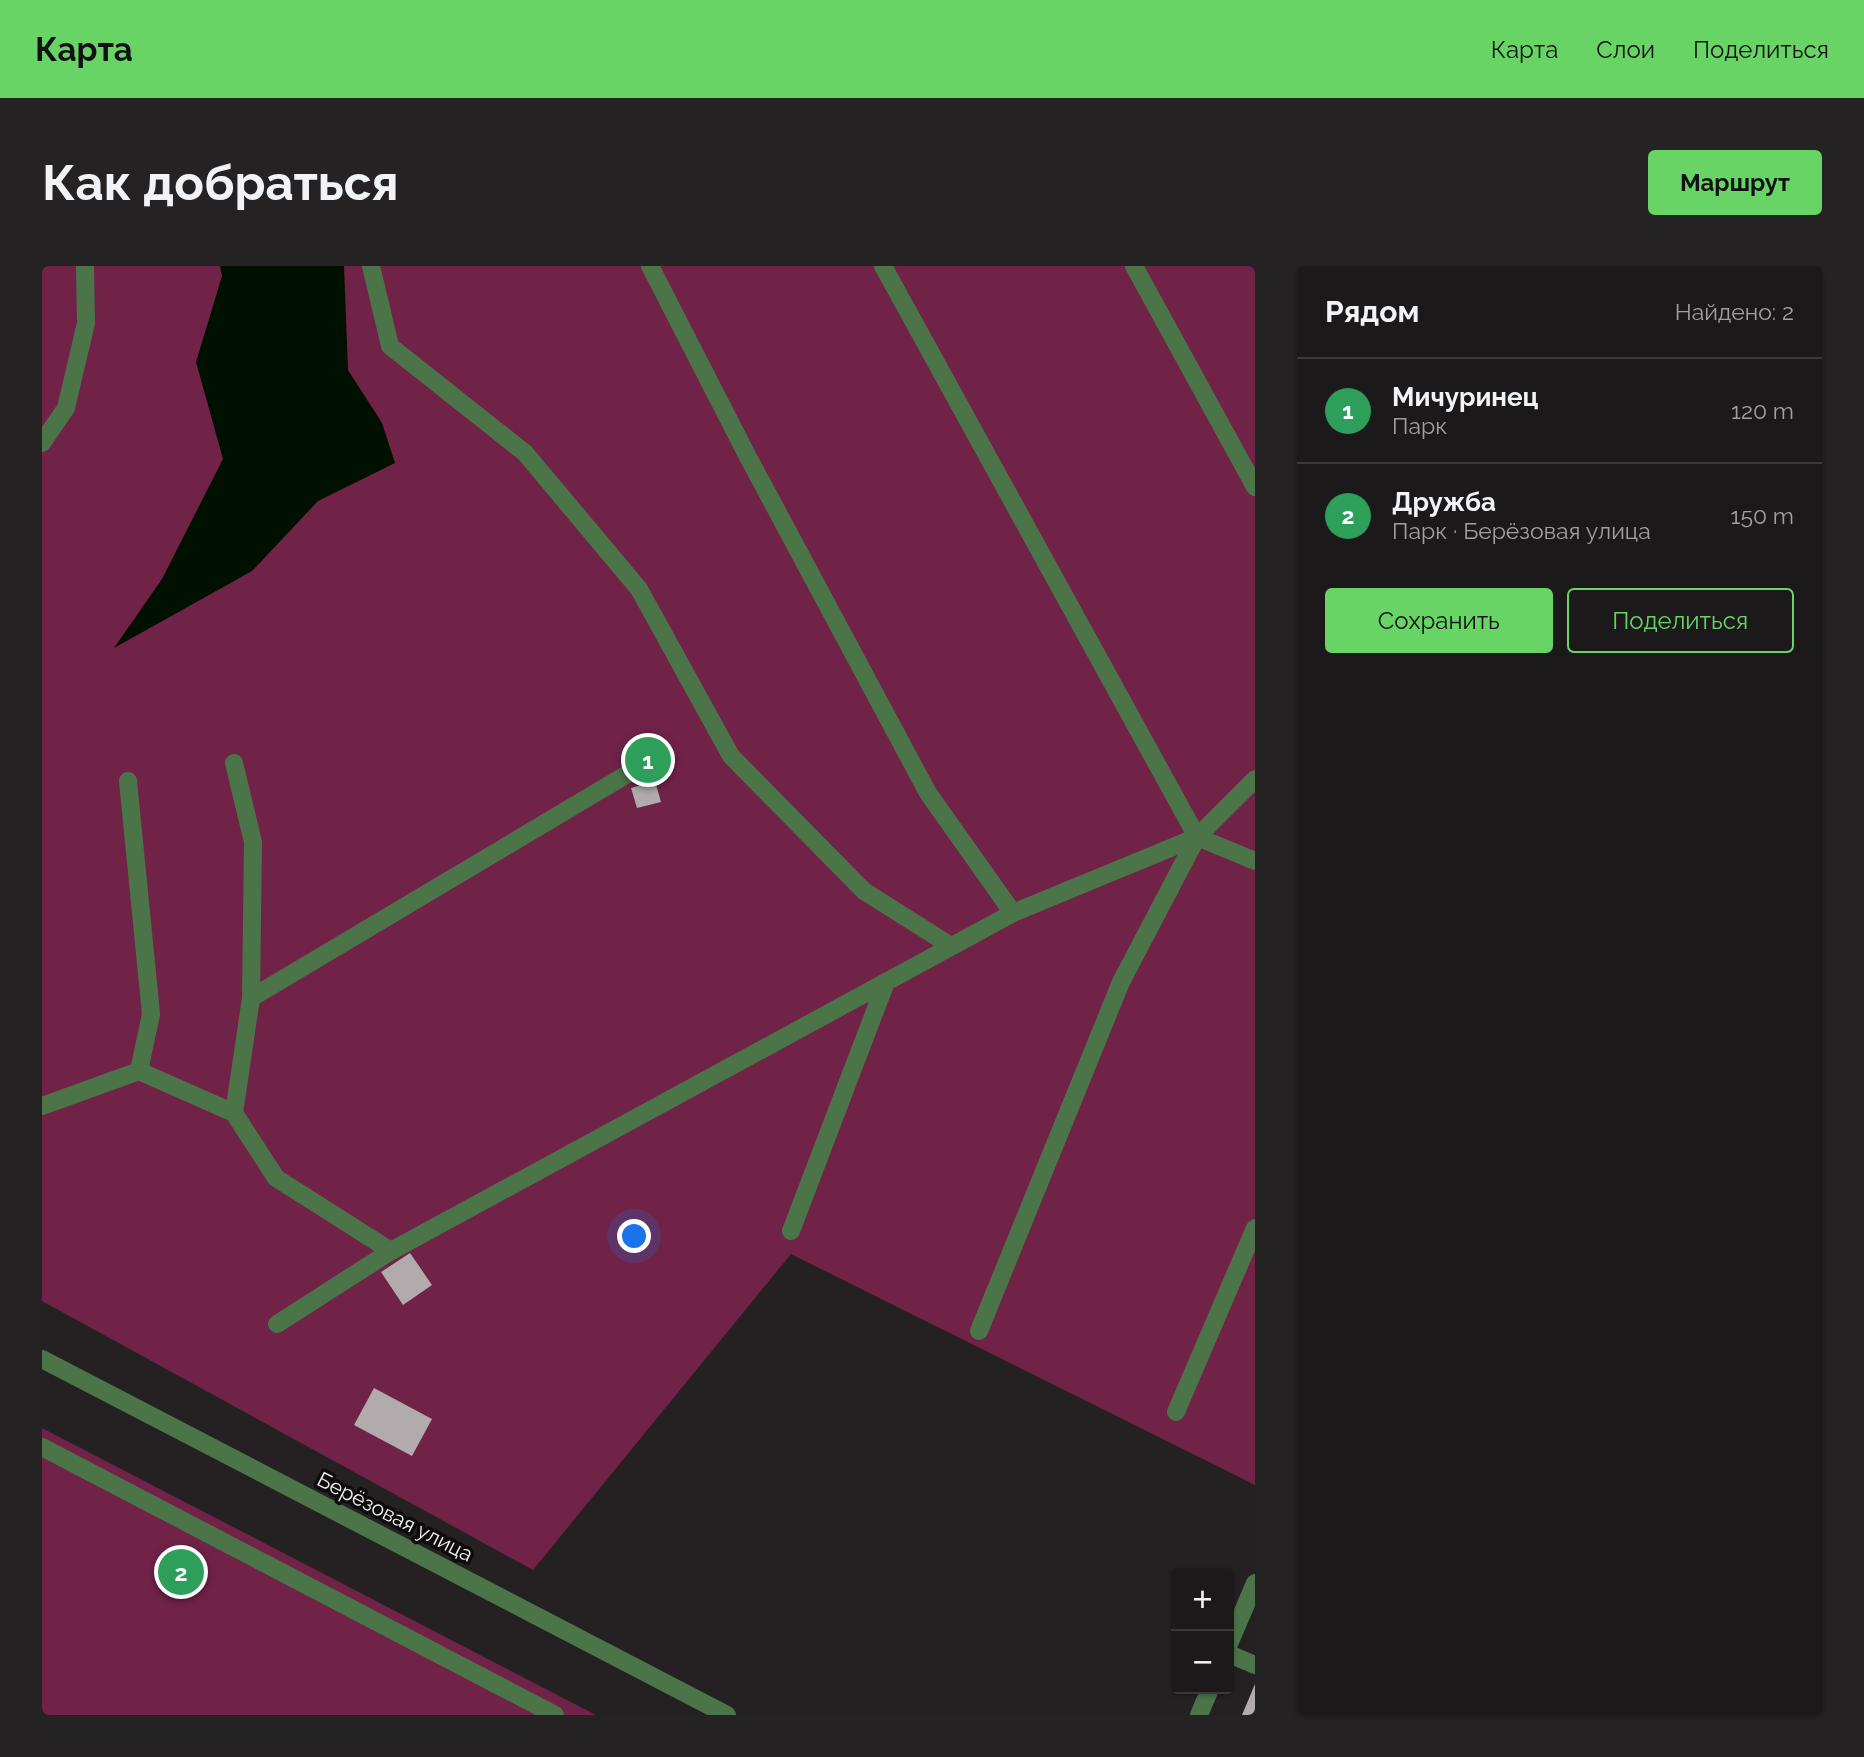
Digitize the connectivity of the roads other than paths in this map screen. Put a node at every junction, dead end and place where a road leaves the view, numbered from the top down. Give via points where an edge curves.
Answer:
1 (85, 266) edge
2 (370, 266) edge
3 (650, 266) edge
4 (883, 266) edge
5 (1134, 266) edge
6 (42, 443) edge
7 (1255, 487) edge
8 (661, 754) dead end
9 (234, 763) dead end
10 (1255, 779) edge
11 (128, 781) dead end
12 (1197, 837) junction
13 (1255, 861) edge
14 (1013, 913) junction
15 (951, 946) junction
16 (886, 982) junction
17 (251, 998) junction
18 (139, 1070) junction
19 (42, 1106) edge
20 (234, 1113) junction
21 (1255, 1228) edge
22 (791, 1231) dead end
23 (391, 1251) junction
24 (277, 1324) dead end
25 (979, 1331) dead end
26 (42, 1359) edge
27 (1176, 1412) dead end
28 (42, 1447) edge
29 (1255, 1583) edge
30 (1234, 1632) edge
31 (1234, 1656) edge
32 (1255, 1665) edge
33 (1208, 1694) edge
34 (555, 1715) edge
35 (727, 1715) edge
36 (1199, 1715) edge

1 - 6 street via 86,323 69,396
2 - 15 street via 390,346 525,453 639,589 731,756 864,891
3 - 14 street via 928,793
4 - 12 street
5 - 7 street
8 - 17 street
9 - 17 street via 253,842
10 - 12 street
11 - 18 street via 151,1014
12 - 13 street
12 - 14 street
12 - 25 street via 1121,982
14 - 15 street
15 - 16 street
16 - 22 street
16 - 23 street
17 - 20 street
18 - 19 street
18 - 20 street
20 - 23 street via 276,1178
21 - 27 street
23 - 24 street
26 - 35 street, Берёзовая улица
28 - 34 street
29 - 30 street
31 - 32 street
33 - 36 street

